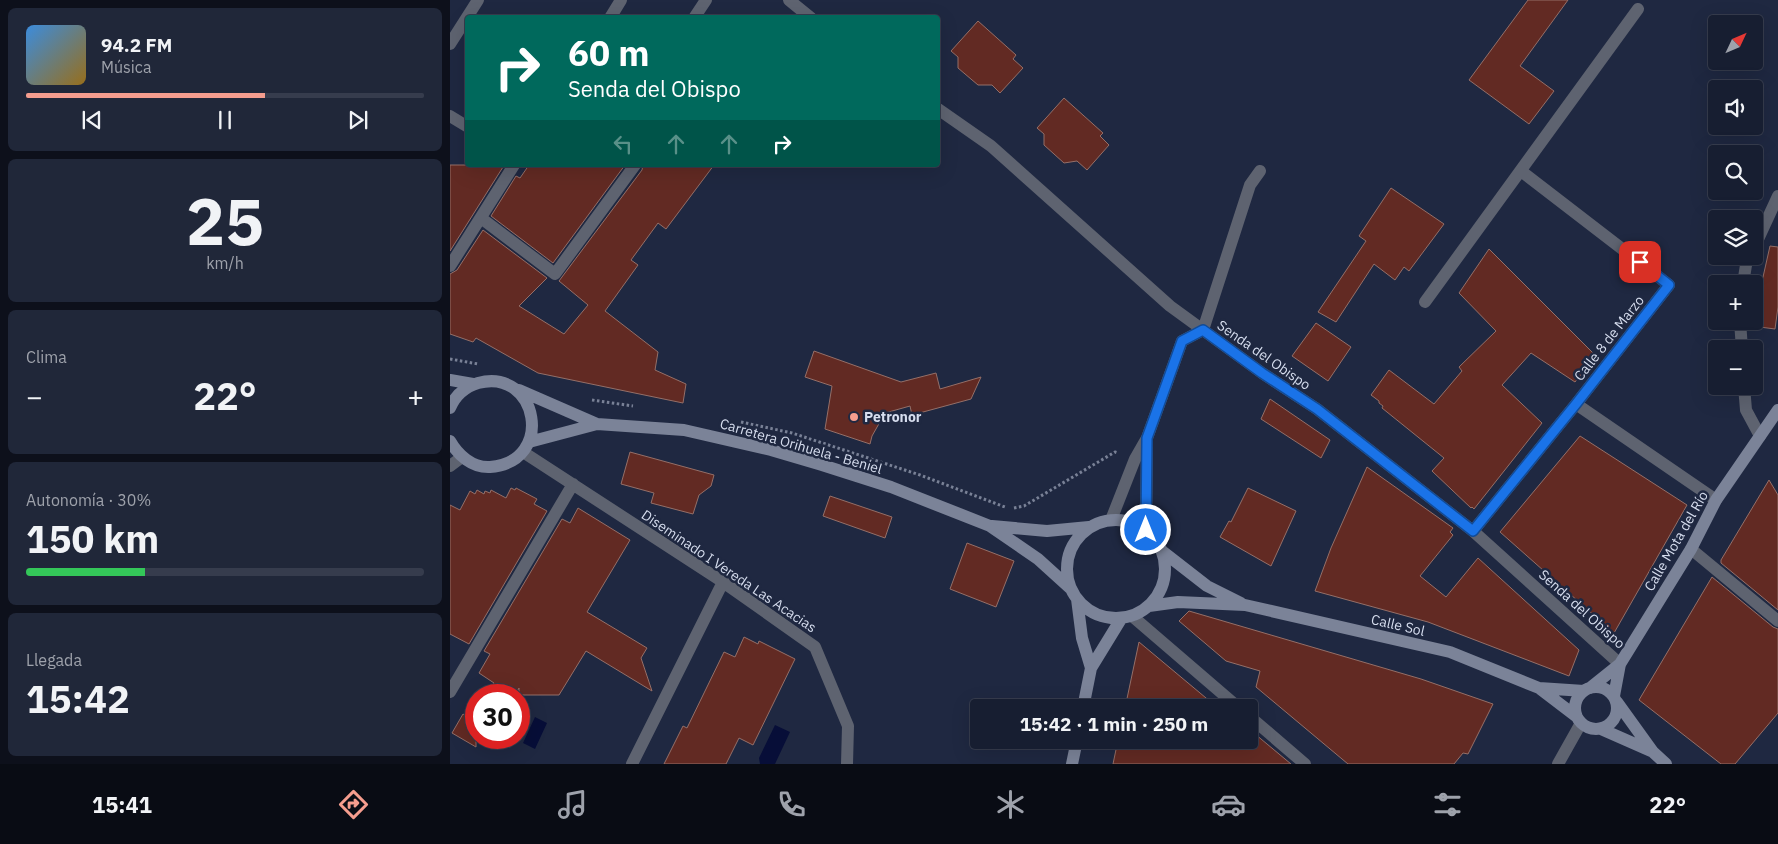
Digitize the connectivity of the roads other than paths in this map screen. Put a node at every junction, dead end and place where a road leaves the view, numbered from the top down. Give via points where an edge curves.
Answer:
1 (478, 0) edge
2 (621, 0) edge
3 (706, 0) edge
4 (789, 0) edge
5 (1638, 9) dead end
6 (468, 15) edge
7 (612, 15) edge
8 (696, 15) edge
9 (807, 15) edge
10 (465, 20) edge
11 (450, 44) edge
12 (940, 110) edge
13 (450, 116) edge
14 (465, 125) edge
15 (513, 167) edge
16 (634, 167) edge
17 (1260, 171) dead end
18 (1521, 171) junction
19 (1778, 196) edge
20 (481, 218) junction
21 (1763, 228) edge
22 (450, 266) edge
23 (1425, 302) dead end
24 (1203, 330) junction
25 (450, 380) edge
26 (473, 384) junction
27 (506, 384) junction
28 (1745, 395) edge
29 (1576, 404) junction
30 (450, 408) edge
31 (1778, 410) edge
32 (597, 424) junction
33 (1760, 436) junction
34 (1147, 438) junction
35 (450, 441) edge
36 (526, 447) junction
37 (462, 457) junction
38 (450, 466) edge
39 (573, 484) junction
40 (1716, 500) junction
41 (1111, 520) junction
42 (990, 526) junction
43 (1089, 527) junction
44 (1146, 530) junction
45 (1473, 531) junction
46 (1691, 549) junction
47 (1162, 551) junction
48 (722, 582) junction
49 (1070, 588) junction
50 (1077, 599) junction
51 (1245, 605) junction
52 (1149, 606) junction
53 (1126, 617) junction
54 (1778, 620) edge
55 (1620, 664) junction
56 (1091, 668) junction
57 (1539, 688) junction
58 (1587, 689) junction
59 (450, 692) edge
60 (1085, 699) edge
61 (1228, 699) edge
62 (1615, 699) junction
63 (1579, 720) junction
64 (1258, 724) edge
65 (1601, 729) junction
66 (1075, 749) edge
67 (1653, 752) junction
68 (632, 764) edge
69 (847, 764) edge
70 (1072, 764) edge
71 (1305, 764) edge
72 (1558, 764) edge
73 (1666, 764) edge

1 - 6 street
2 - 7 street
3 - 8 street
4 - 9 street
5 - 18 street
10 - 11 street
12 - 24 street, Senda del Obispo via 991,146 1170,306
13 - 14 street
15 - 20 street
16 - 20 street via 555,274
17 - 24 street via 1250,185
18 - 23 street
18 - 29 street, Calle 8 de Marzo via 1669,285
19 - 21 street
20 - 22 street
24 - 34 street via 1182,341
24 - 45 street, Senda del Obispo via 1317,409
25 - 26 street
26 - 27 street
26 - 30 street via 462,391
27 - 32 street, Carretera Orihuela - Beniel
27 - 36 street via 527,403 532,417 533,429
28 - 33 street via 1746,410
29 - 40 street
29 - 45 street, Calle 8 de Marzo
31 - 33 street, Calle Mota del Río
32 - 36 street, Carretera Orihuela - Beniel
32 - 42 street, Carretera Orihuela - Beniel via 684,430 771,450 891,487
33 - 40 street, Calle Mota del Río
34 - 41 street via 1135,459
34 - 44 street
35 - 37 street
36 - 37 street, Carretera Orihuela - Beniel via 512,461 500,466 486,467
36 - 39 street, Diseminado I Vereda Las Acacias
37 - 38 street
39 - 48 street, Diseminado I Vereda Las Acacias
39 - 59 street
40 - 46 street, Calle Mota del Río
41 - 43 street
41 - 44 street via 1129,522
42 - 43 street, Carretera Orihuela - Beniel via 1046,531
42 - 49 street, Carretera Orihuela - Beniel via 1038,559
43 - 49 street via 1071,548 1066,575
44 - 47 street
45 - 55 street, Senda del Obispo
46 - 54 street
46 - 55 street, Calle Mota del Río
47 - 51 street via 1208,586
47 - 52 street via 1164,580
48 - 68 street
48 - 69 street, Diseminado I Vereda Las Acacias via 815,647 848,726
49 - 50 street
50 - 53 street via 1088,610 1102,616
50 - 56 street via 1082,638
51 - 52 street via 1178,602
51 - 57 street, Calle Sol via 1450,652
52 - 53 street
53 - 56 street
53 - 61 street
55 - 58 street, Calle Mota del Río
55 - 62 street, Calle Mota del Río
56 - 60 street
57 - 58 street, Calle Sol
57 - 63 street, Calle Sol
58 - 62 street via 1603,688
58 - 63 street via 1575,702
62 - 65 street via 1618,708 1614,721
62 - 67 street
63 - 65 street via 1587,728
63 - 72 street
64 - 71 street
65 - 67 street
66 - 70 street
67 - 73 street

